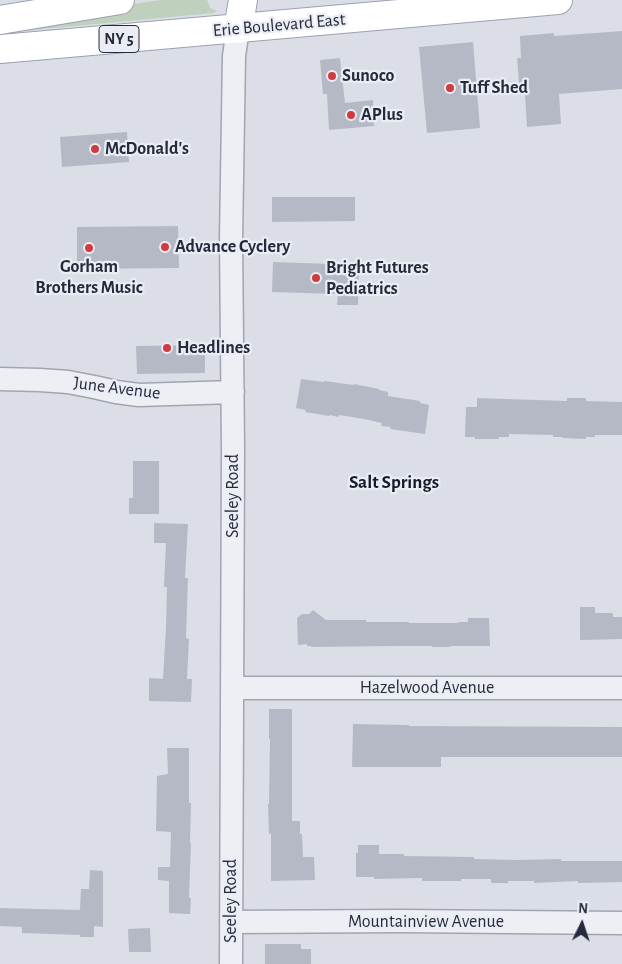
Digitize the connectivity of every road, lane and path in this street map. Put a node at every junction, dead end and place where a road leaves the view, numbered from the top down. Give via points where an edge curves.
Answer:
1 (120, 0) edge
2 (243, 0) edge
3 (558, 0) edge
4 (0, 20) edge
5 (238, 29) junction
6 (0, 50) edge
7 (0, 379) edge
8 (233, 392) junction
9 (232, 688) junction
10 (622, 688) edge
11 (231, 922) junction
12 (622, 923) edge
13 (231, 964) edge

1 - 4 main road
2 - 5 main road
3 - 5 main road, Erie Boulevard East / NY 5
5 - 6 main road, Erie Boulevard East / NY 5
5 - 8 street, Seeley Road via 234,56 232,138
7 - 8 street, June Avenue via 68,382 139,395
8 - 9 street, Seeley Road
9 - 10 street, Hazelwood Avenue
9 - 11 street, Seeley Road
11 - 12 street, Mountainview Avenue
11 - 13 street, Seeley Road

